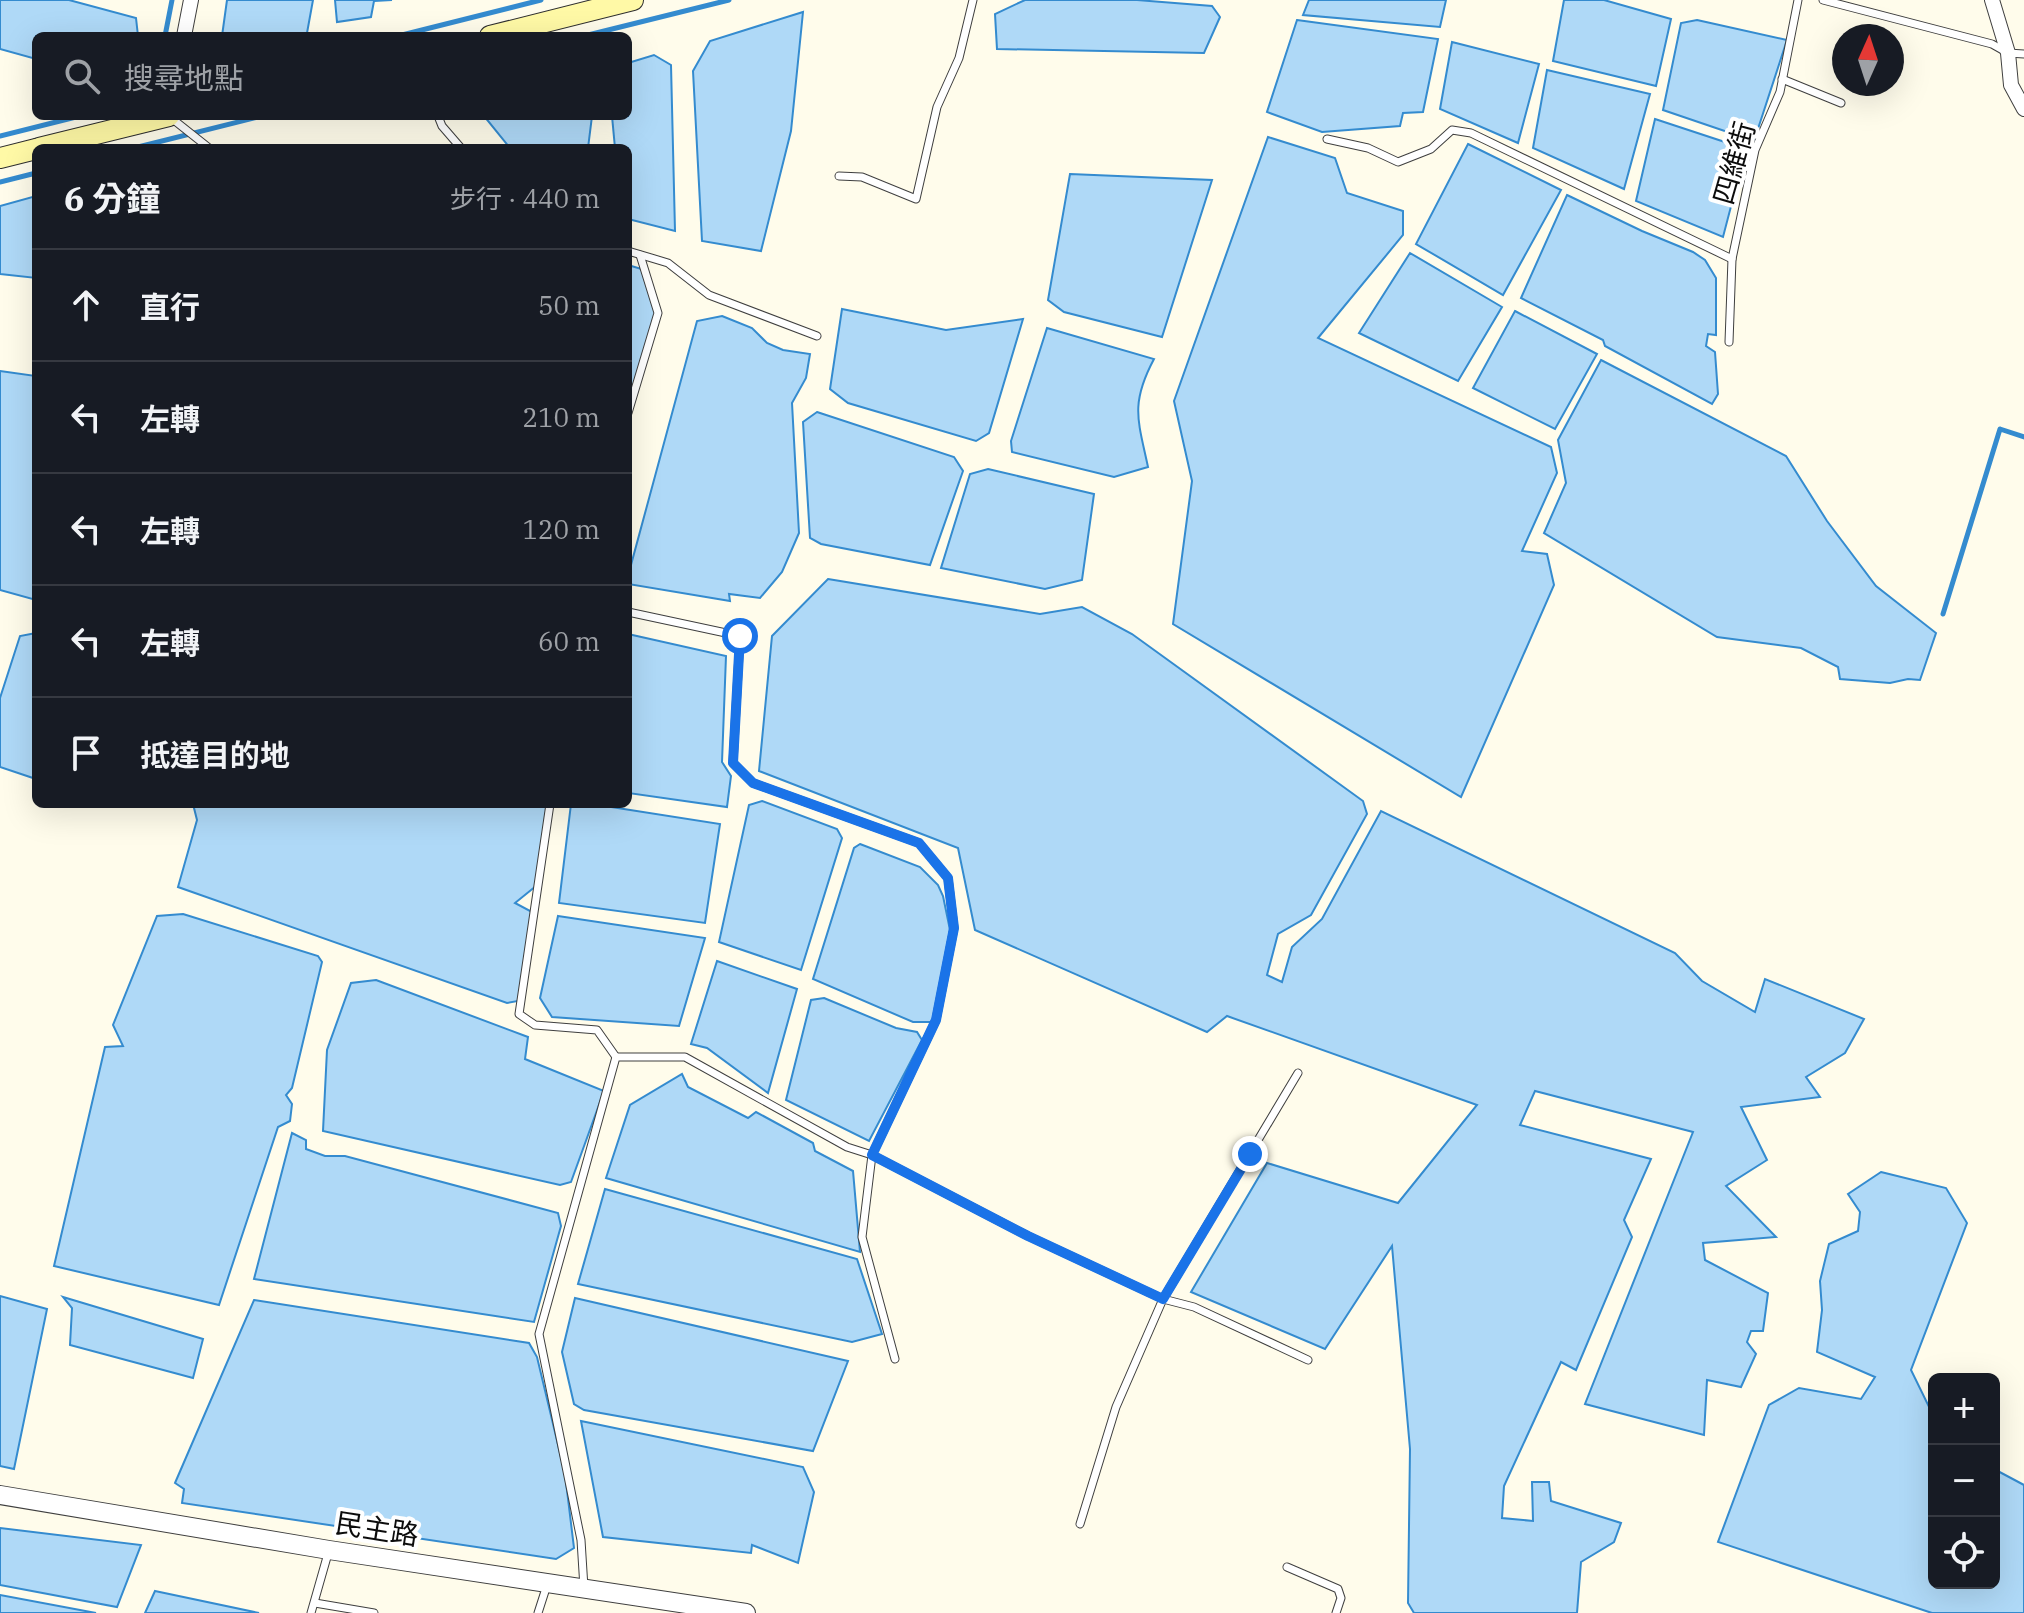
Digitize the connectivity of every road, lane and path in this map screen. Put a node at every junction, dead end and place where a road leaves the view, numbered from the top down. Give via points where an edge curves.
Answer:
1 (191, 0) edge
2 (633, 0) edge
3 (973, 0) edge
4 (1798, 0) edge
5 (1823, 0) edge
6 (1992, 0) edge
7 (185, 32) edge
8 (506, 32) edge
9 (2008, 53) junction
10 (2024, 54) edge
11 (1782, 79) junction
12 (1841, 103) dead end
13 (2024, 109) edge
14 (153, 120) edge
15 (174, 120) edge
16 (440, 120) edge
17 (1327, 139) dead end
18 (54, 144) edge
19 (204, 144) edge
20 (458, 144) edge
21 (32, 150) edge
22 (0, 158) edge
23 (839, 176) dead end
24 (632, 252) edge
25 (640, 255) junction
26 (1732, 259) junction
27 (817, 336) dead end
28 (1729, 342) dead end
29 (632, 400) edge
30 (632, 613) edge
31 (549, 808) edge
32 (616, 1057) junction
33 (1298, 1073) dead end
34 (872, 1155) junction
35 (1163, 1299) junction
36 (895, 1359) dead end
37 (1308, 1360) dead end
38 (0, 1495) edge
39 (1080, 1524) dead end
40 (329, 1550) junction
41 (1287, 1567) dead end
42 (548, 1583) junction
43 (584, 1589) junction
44 (315, 1603) junction
45 (311, 1613) edge
46 (374, 1613) edge
47 (538, 1613) edge
48 (746, 1613) edge
49 (1336, 1613) edge

1 - 7 street
2 - 8 main road
3 - 23 lane via 959,58 937,107 916,199 862,177
4 - 11 lane, 四維街
5 - 9 lane via 1992,44
6 - 9 street
9 - 10 lane
9 - 13 street via 2011,85
11 - 12 lane
11 - 26 lane, 四維街 via 1755,150
14 - 18 main road
15 - 19 lane
16 - 20 lane
17 - 26 lane via 1368,148 1398,162 1431,149 1452,130 1471,133
21 - 22 main road
24 - 25 lane
25 - 27 lane via 668,263 709,295
25 - 29 lane via 658,313
26 - 28 lane, 四維街
30 - 34 lane via 740,636 733,763 753,783 919,843 948,878 954,928 936,1020
31 - 32 lane via 519,1014 535,1025 597,1030
32 - 34 lane via 685,1057 847,1147
32 - 43 lane via 539,1334 581,1540
33 - 35 lane
34 - 35 lane
34 - 36 lane via 862,1237
35 - 37 lane via 1194,1307
35 - 39 lane via 1116,1407
38 - 40 street, 民主路
40 - 42 street, 民主路
40 - 44 lane
41 - 49 lane via 1338,1589
42 - 43 street, 民主路
42 - 47 lane
43 - 48 street, 民主路
44 - 45 lane
44 - 46 lane

